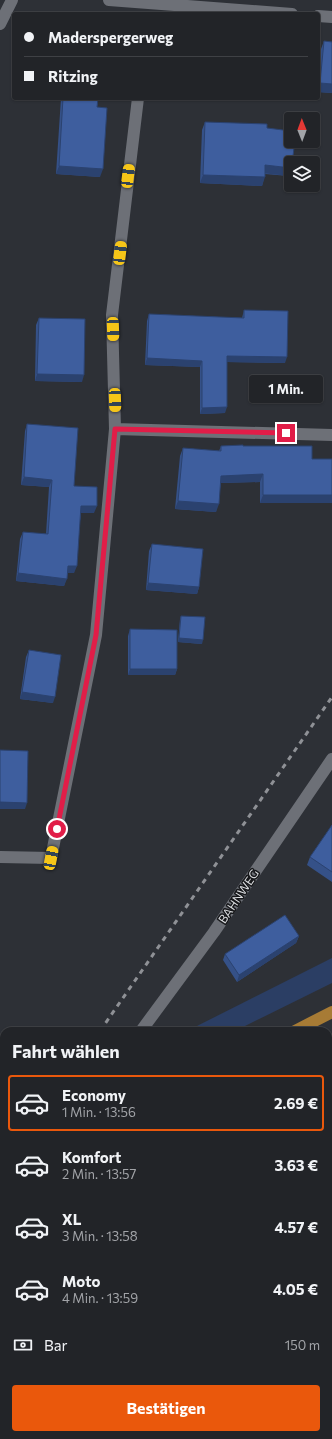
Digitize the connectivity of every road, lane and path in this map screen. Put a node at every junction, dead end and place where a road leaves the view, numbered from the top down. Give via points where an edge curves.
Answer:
1 (12, 0) edge
2 (109, 0) edge
3 (239, 5) edge
4 (148, 8) edge
5 (280, 12) edge
6 (320, 16) edge
7 (332, 17) edge
8 (0, 24) edge
9 (138, 100) edge
10 (115, 429) junction
11 (332, 435) edge
12 (332, 759) edge
13 (0, 857) edge
14 (332, 1012) edge
15 (144, 1027) edge
16 (303, 1027) edge

1 - 8 street
2 - 4 street
3 - 4 street
3 - 5 street
6 - 7 street
9 - 10 street via 112,315
10 - 11 street
10 - 13 street via 96,635 51,858
12 - 15 street, BAHNWEG via 214,932
14 - 16 main road

